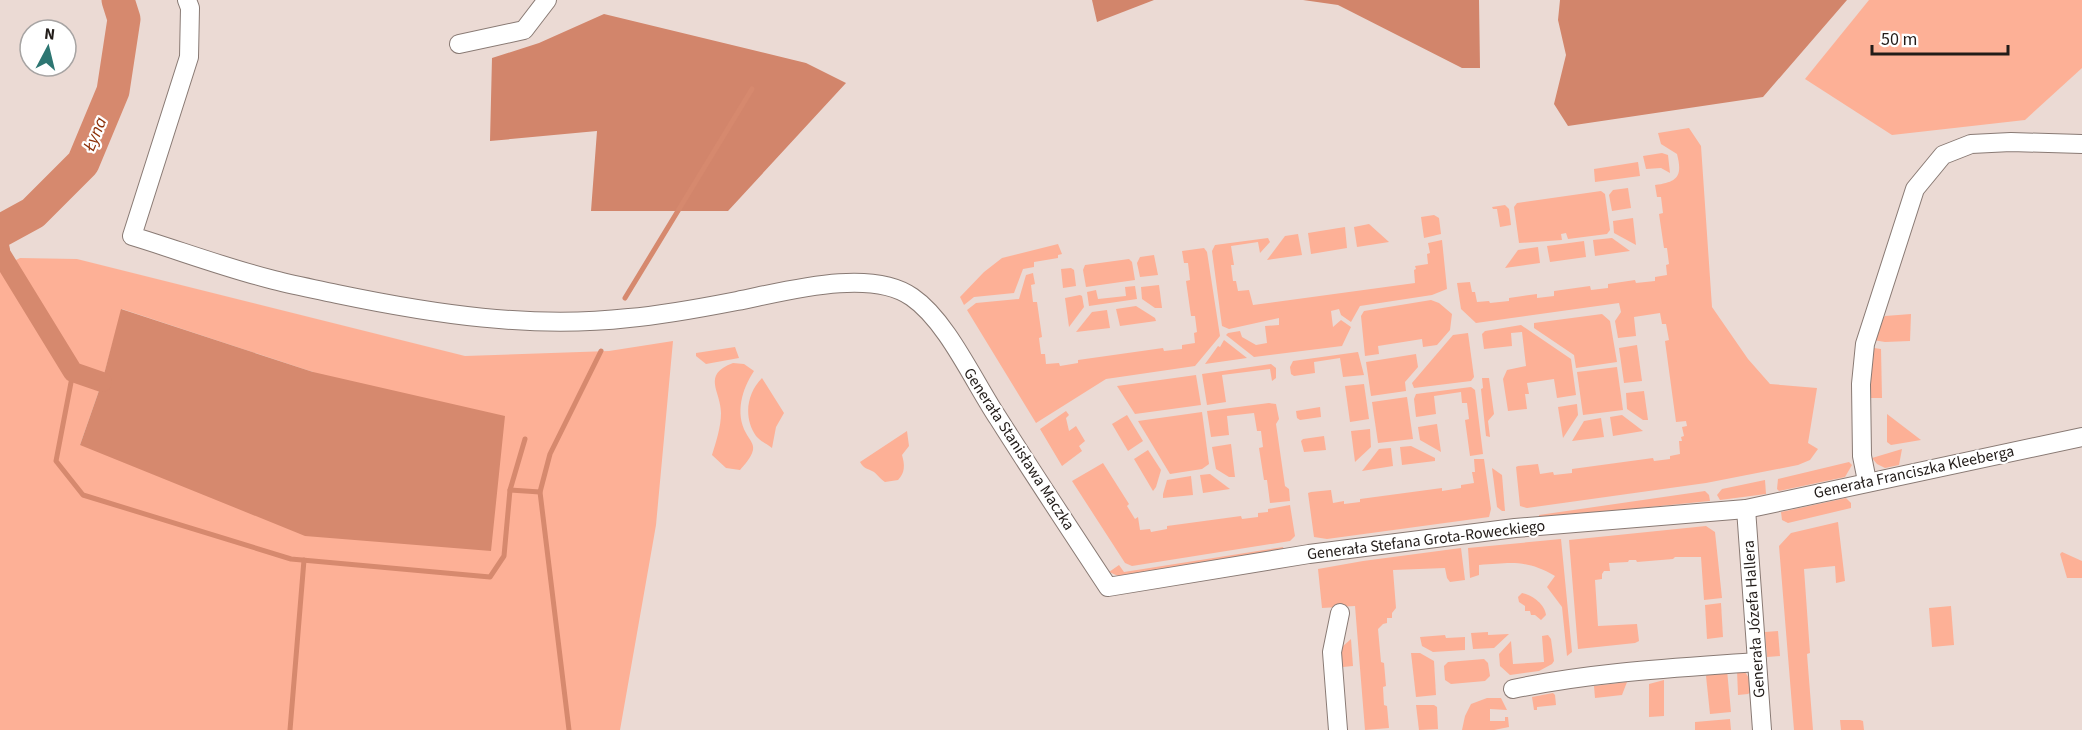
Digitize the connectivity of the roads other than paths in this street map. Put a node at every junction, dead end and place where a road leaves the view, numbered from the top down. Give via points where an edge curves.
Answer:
1 (188, 0) edge
2 (547, 0) edge
3 (459, 44) dead end
4 (2082, 144) edge
5 (2082, 437) edge
6 (1867, 481) junction
7 (1746, 509) junction
8 (1108, 587) joint
9 (1340, 613) dead end
10 (1757, 662) junction
11 (1513, 689) dead end
12 (1338, 730) edge
13 (1762, 730) edge

1 - 8 street, Generała Stanisława Maczka via 189,57 132,236 269,279 400,307 513,321 569,323 631,318 845,283 888,287 910,295 949,339
2 - 3 street via 524,30
4 - 6 street via 1971,144 1943,155 1915,189 1865,344 1862,456
5 - 6 street, Generała Franciszka Kleeberga
6 - 7 street, Generała Franciszka Kleeberga
7 - 8 street, Generała Stefana Grota-Roweckiego via 1497,531 1309,554
7 - 10 street, Generała Józefa Hallera
9 - 12 street via 1332,652
10 - 11 street via 1652,669
10 - 13 street, Generała Józefa Hallera

